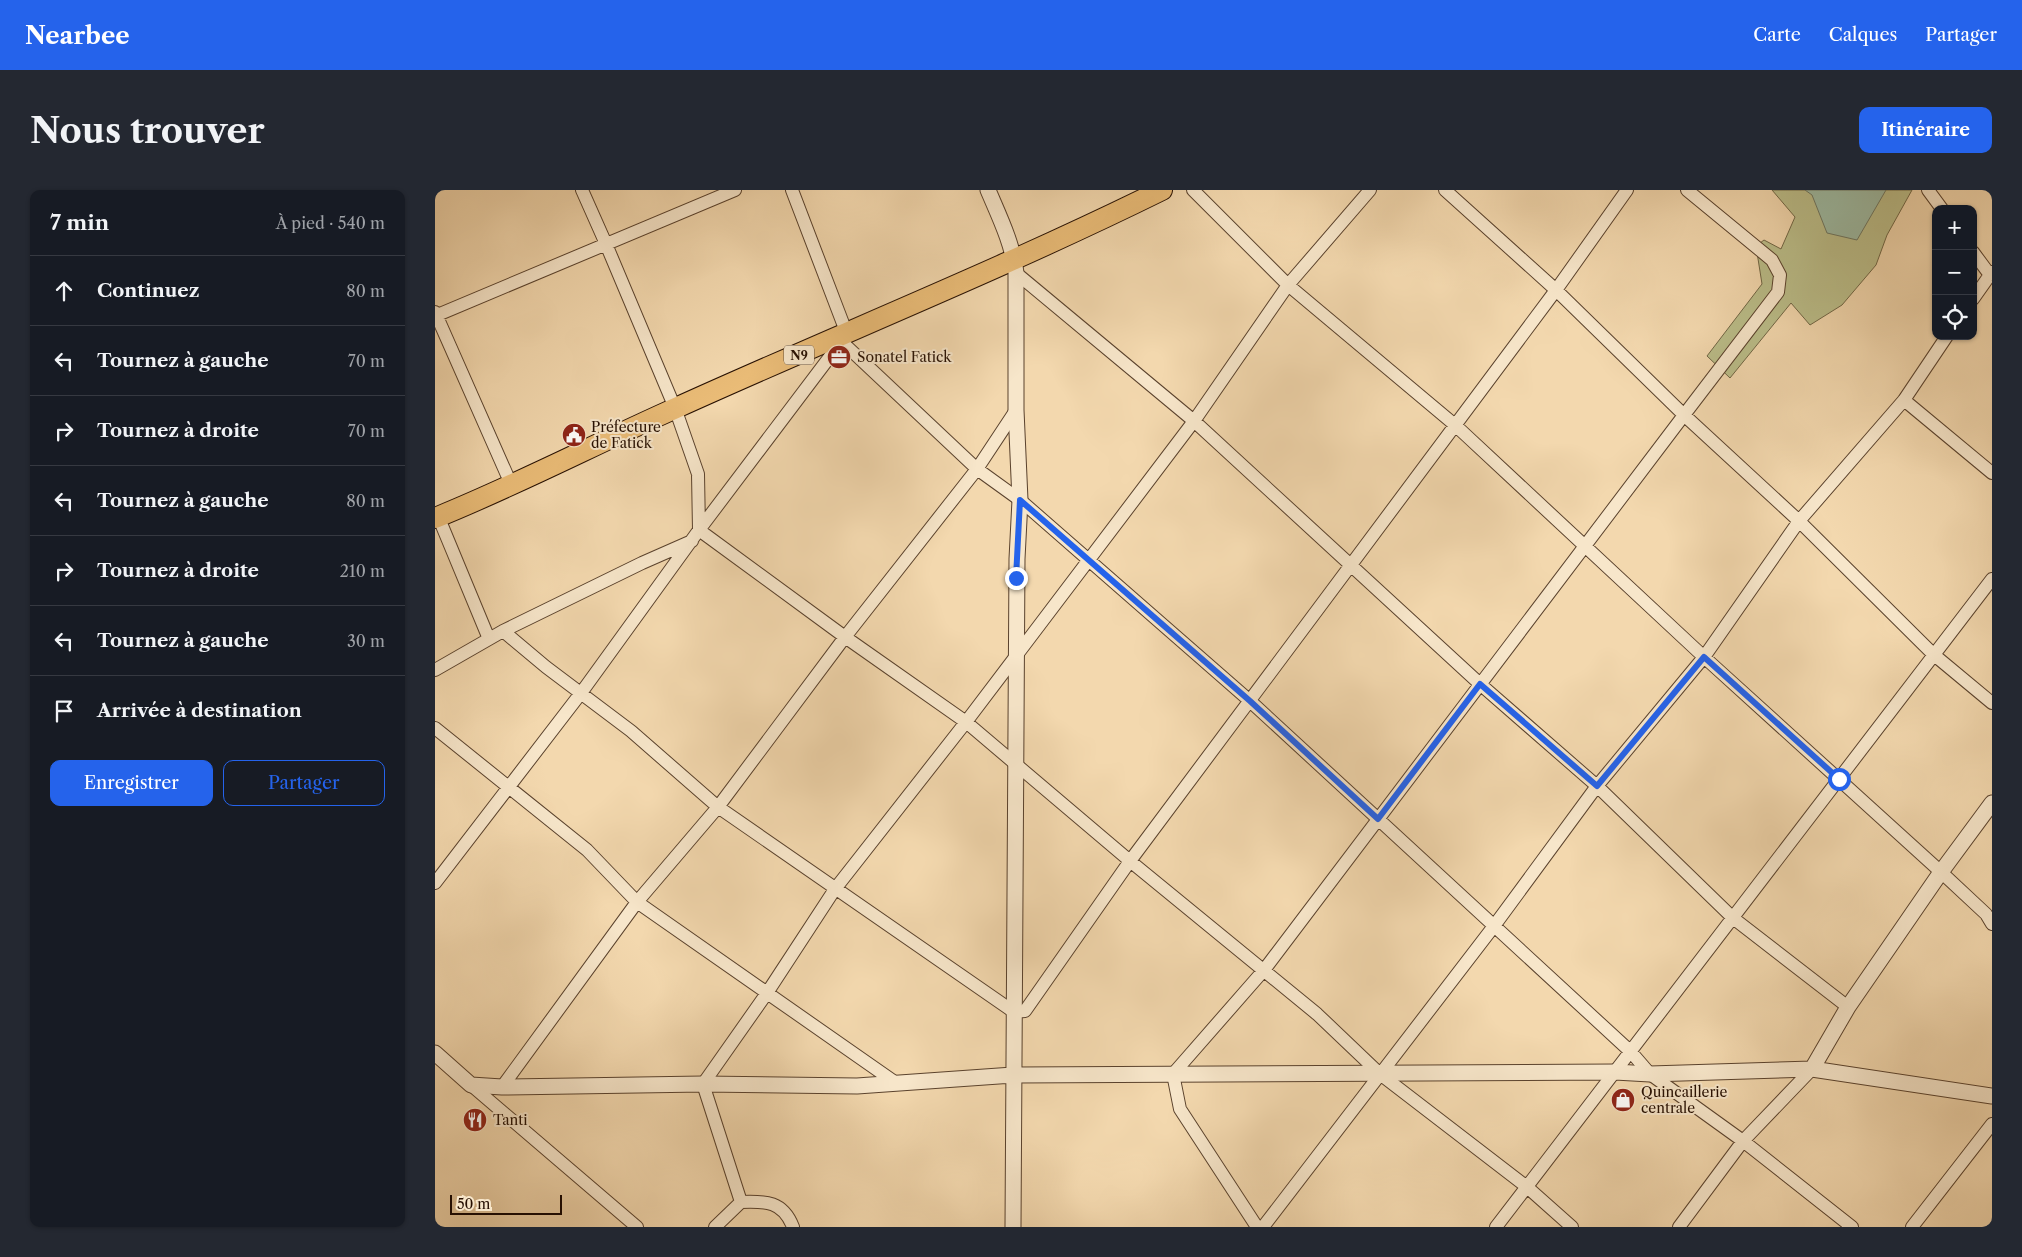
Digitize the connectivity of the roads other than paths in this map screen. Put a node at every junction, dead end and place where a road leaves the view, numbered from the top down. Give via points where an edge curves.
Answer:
1 (582, 190) edge
2 (735, 190) edge
3 (792, 190) edge
4 (988, 190) edge
5 (1162, 190) edge
6 (1193, 190) edge
7 (1370, 190) edge
8 (1445, 190) edge
9 (1627, 190) edge
10 (1687, 190) edge
11 (1928, 190) edge
12 (1938, 205) edge
13 (606, 244) junction
14 (1977, 257) edge
15 (1015, 266) junction
16 (1991, 273) edge
17 (1288, 285) junction
18 (1556, 290) junction
19 (1976, 295) edge
20 (435, 314) edge
21 (844, 338) junction
22 (1944, 340) edge
23 (1904, 400) junction
24 (675, 408) junction
25 (1016, 410) junction
26 (1684, 414) junction
27 (1194, 421) junction
28 (1455, 425) junction
29 (977, 469) junction
30 (1992, 472) edge
31 (511, 484) junction
32 (1020, 500) junction
33 (437, 517) edge
34 (1799, 521) junction
35 (695, 536) junction
36 (1585, 545) junction
37 (1089, 560) junction
38 (1351, 565) junction
39 (1992, 579) edge
40 (503, 631) junction
41 (845, 637) junction
42 (489, 639) junction
43 (1933, 654) junction
44 (1016, 657) junction
45 (1704, 657) junction
46 (435, 670) edge
47 (1480, 684) junction
48 (581, 693) junction
49 (1250, 701) junction
50 (1992, 703) edge
51 (966, 722) junction
52 (435, 728) edge
53 (1015, 764) junction
54 (1839, 779) junction
55 (508, 786) junction
56 (1597, 786) junction
57 (1992, 803) edge
58 (717, 807) junction
59 (1378, 819) junction
60 (1130, 861) junction
61 (1941, 872) junction
62 (435, 883) edge
63 (835, 889) junction
64 (637, 902) junction
65 (1733, 918) junction
66 (1992, 924) edge
67 (1494, 926) junction
68 (1264, 970) junction
69 (767, 993) junction
70 (1848, 1007) junction
71 (1014, 1012) junction
72 (1631, 1052) junction
73 (435, 1053) edge
74 (1812, 1068) junction
75 (1615, 1072) junction
76 (1173, 1074) junction
77 (1380, 1074) junction
78 (1650, 1074) junction
79 (1013, 1075) junction
80 (896, 1083) junction
81 (703, 1084) junction
82 (471, 1085) junction
83 (502, 1087) junction
84 (1992, 1096) edge
85 (1991, 1126) edge
86 (1743, 1141) junction
87 (1527, 1187) junction
88 (741, 1202) junction
89 (637, 1227) edge
90 (715, 1227) edge
91 (793, 1227) edge
92 (1013, 1227) edge
93 (1257, 1227) edge
94 (1263, 1227) edge
95 (1496, 1227) edge
96 (1572, 1227) edge
97 (1679, 1227) edge
98 (1852, 1227) edge
99 (1912, 1227) edge

1 - 13 street
2 - 13 street
3 - 21 street
4 - 15 street
5 - 15 main road, N9
6 - 17 street
7 - 17 street
8 - 18 street
9 - 18 street
10 - 26 street via 1772,260 1780,274 1779,292
11 - 12 street
13 - 20 street
13 - 24 street
14 - 16 street
15 - 21 main road, N9
15 - 25 street
15 - 27 street
16 - 19 street
17 - 27 street
17 - 28 street
18 - 26 street
18 - 28 street
20 - 31 street
21 - 24 main road, N9
21 - 29 street
21 - 35 street
22 - 23 street
23 - 30 street
23 - 34 street
24 - 31 main road, N9
24 - 35 street via 698,474
25 - 29 street
25 - 32 street
26 - 34 street
26 - 36 street
27 - 37 street
27 - 38 street
28 - 36 street
28 - 38 street
29 - 32 street
29 - 41 street
31 - 33 main road, N9
32 - 37 street
32 - 44 street
33 - 42 street
34 - 43 street
34 - 45 street
35 - 40 street
35 - 41 street
35 - 48 street
36 - 45 street
36 - 47 street
37 - 44 street
37 - 49 street
38 - 47 street
38 - 49 street
39 - 43 street
40 - 42 street
40 - 48 street
41 - 51 street
41 - 58 street
42 - 46 street
43 - 50 street
43 - 54 street
44 - 51 street
44 - 53 street
45 - 54 street
45 - 56 street
47 - 56 street
47 - 59 street
48 - 55 street
48 - 58 street via 631,731
49 - 59 street
49 - 60 street
51 - 53 street
51 - 63 street
52 - 55 street
53 - 60 street
53 - 71 street
54 - 61 street
54 - 65 street
55 - 62 street
55 - 64 street via 587,850
56 - 65 street
56 - 67 street
57 - 61 street
58 - 63 street
58 - 64 street
59 - 67 street
59 - 68 street
60 - 68 street
60 - 71 street via 1025,1011
61 - 66 street via 1986,914
61 - 70 street
63 - 69 street
63 - 71 street
64 - 69 street
64 - 83 street
65 - 70 street
65 - 72 street
67 - 72 street
67 - 77 street
68 - 76 street
68 - 77 street via 1317,1014
69 - 80 street
69 - 81 street
70 - 74 street
71 - 79 street
72 - 75 street
72 - 78 street
73 - 82 street
74 - 78 street
74 - 84 street
74 - 86 street
75 - 77 street
75 - 78 street
75 - 87 street
76 - 77 street
76 - 79 street
76 - 93 street via 1180,1109
77 - 87 street
77 - 94 street
78 - 86 street
79 - 80 street
79 - 92 street
80 - 81 street via 857,1086
81 - 83 street
81 - 88 street
82 - 83 street
82 - 89 street
85 - 99 street
86 - 97 street
86 - 98 street
87 - 95 street
87 - 96 street
88 - 90 street
88 - 91 street via 759,1201 776,1205 788,1214

